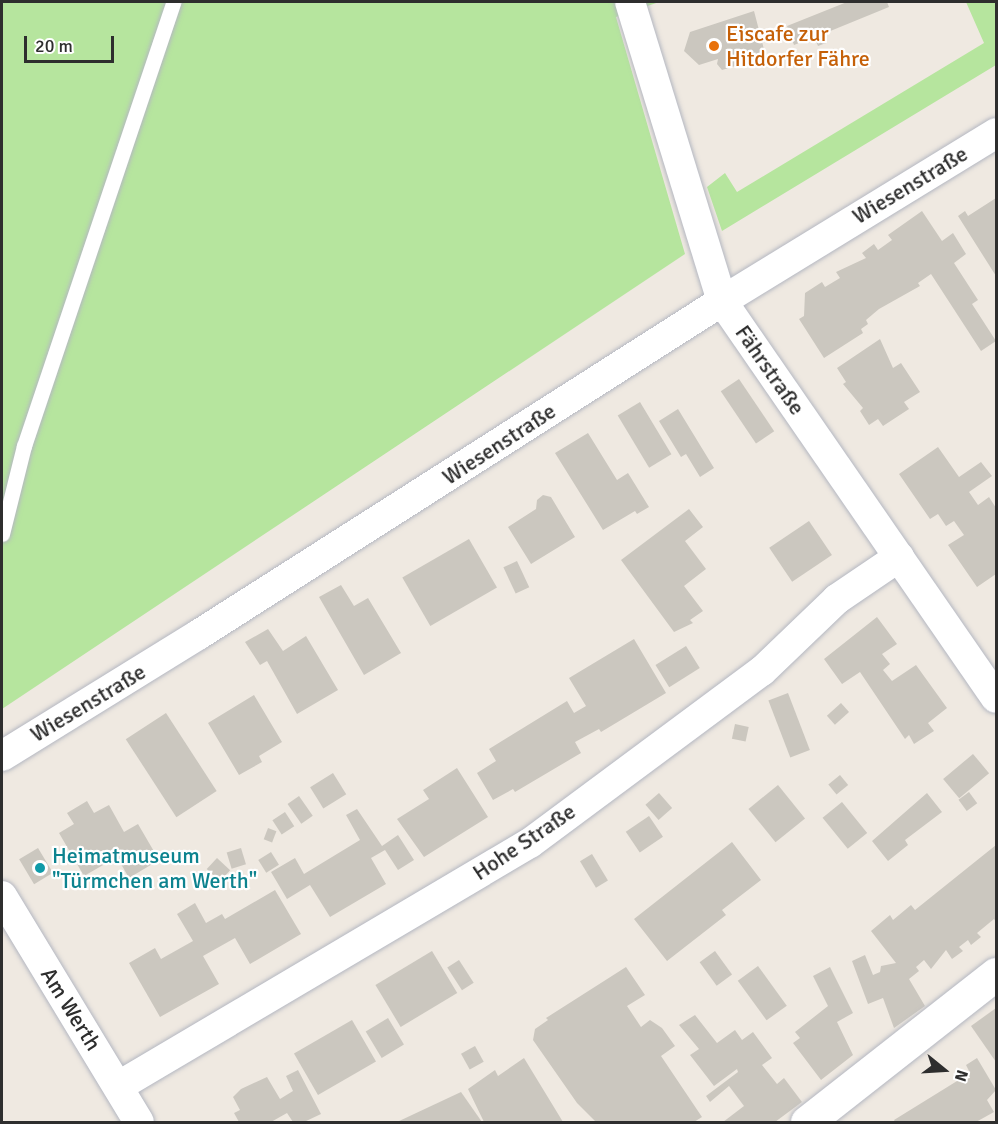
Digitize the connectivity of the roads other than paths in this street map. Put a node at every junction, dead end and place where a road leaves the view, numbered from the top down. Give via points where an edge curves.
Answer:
1 (173, 2) edge
2 (630, 2) edge
3 (996, 133) edge
4 (722, 301) junction
5 (2, 534) edge
6 (899, 557) junction
7 (996, 698) edge
8 (2, 756) edge
9 (2, 896) edge
10 (996, 974) edge
11 (119, 1086) junction
12 (139, 1122) edge
13 (807, 1122) edge

1 - 5 lane via 24,446
2 - 4 street, Fährstraße
3 - 4 street, Wiesenstraße
4 - 6 street, Fährstraße
4 - 8 street, Wiesenstraße
6 - 7 street, Fährstraße
6 - 11 street, Hohe Straße via 837,598 762,671 530,843
9 - 11 street, Am Werth
10 - 13 street
11 - 12 street, Am Werth

